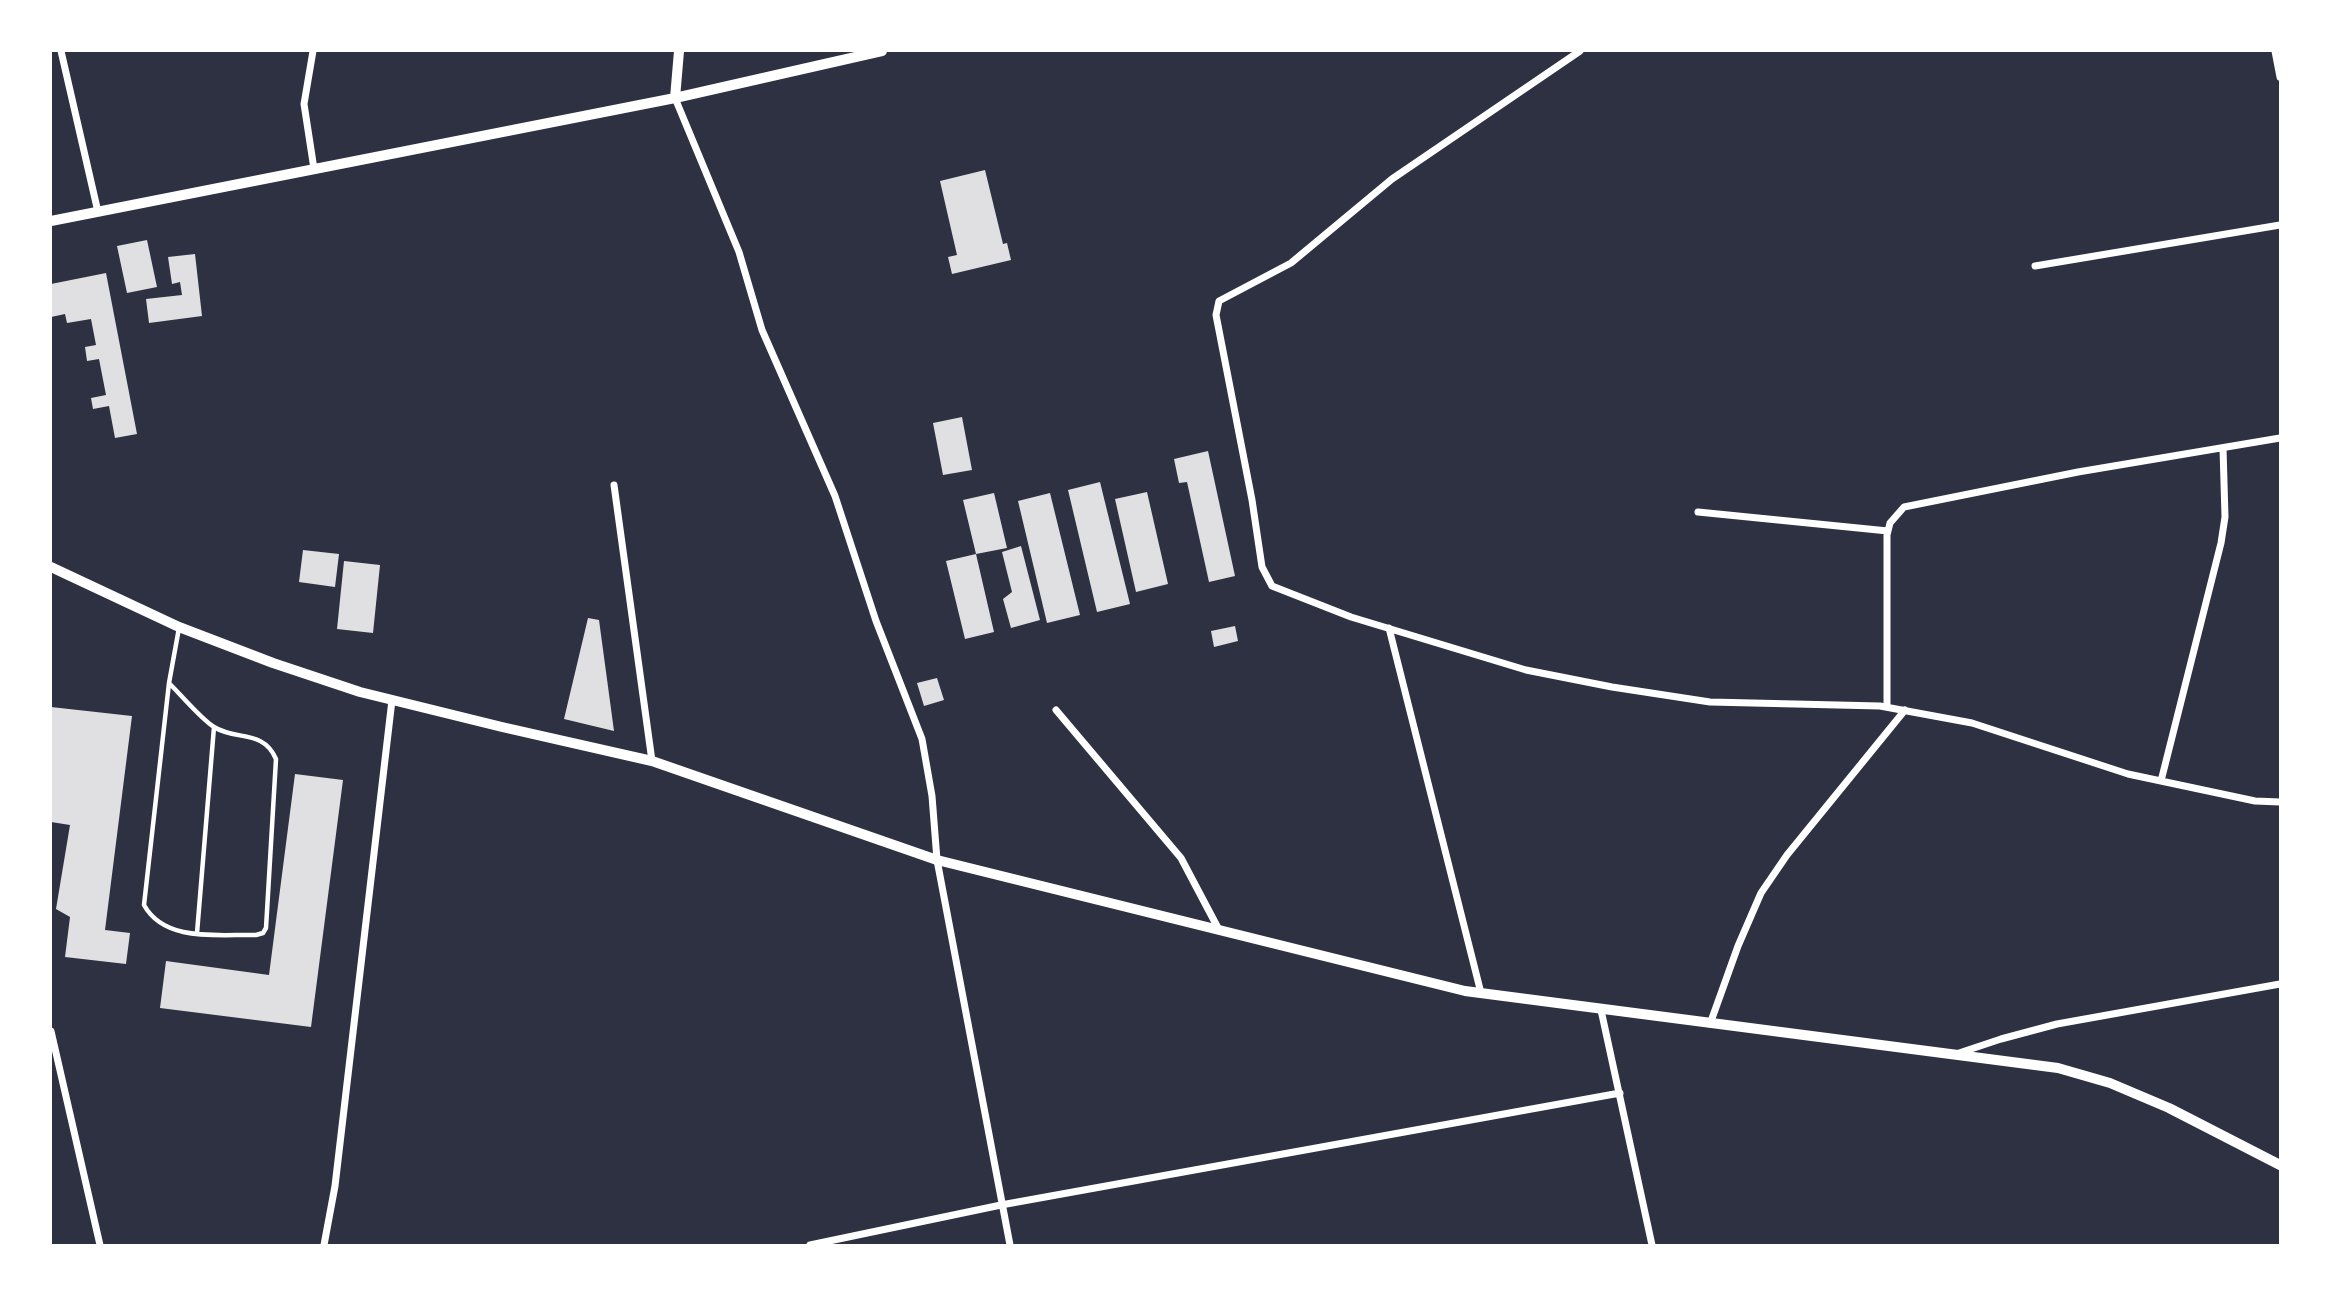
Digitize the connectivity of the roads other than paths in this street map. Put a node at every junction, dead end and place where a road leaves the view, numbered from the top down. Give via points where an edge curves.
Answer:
1 (61, 51) edge
2 (313, 51) edge
3 (678, 51) edge
4 (882, 51) edge
5 (1580, 51) edge
6 (2274, 51) edge
7 (2280, 77) edge
8 (675, 98) junction
9 (314, 169) junction
10 (98, 212) junction
11 (51, 221) edge
12 (2280, 225) edge
13 (2035, 266) dead end
14 (2280, 438) edge
15 (2223, 448) junction
16 (614, 485) dead end
17 (1698, 512) dead end
18 (1888, 531) junction
19 (51, 567) edge
20 (180, 627) junction
21 (1389, 628) junction
22 (169, 683) junction
23 (391, 700) junction
24 (1887, 707) junction
25 (1056, 710) dead end
26 (1905, 710) junction
27 (214, 727) junction
28 (652, 761) junction
29 (2161, 781) junction
30 (2280, 802) edge
31 (937, 860) junction
32 (1218, 928) junction
33 (197, 933) junction
34 (2280, 984) edge
35 (1481, 993) junction
36 (1601, 1010) junction
37 (1710, 1024) junction
38 (51, 1031) edge
39 (1954, 1055) junction
40 (1620, 1093) junction
41 (2280, 1165) edge
42 (1001, 1205) junction
43 (100, 1245) edge
44 (324, 1245) edge
45 (810, 1245) edge
46 (1010, 1245) edge
47 (1652, 1245) edge

1 - 10 street
2 - 9 street via 304,104
3 - 8 street
4 - 8 street
5 - 21 street via 1392,179 1291,262 1226,296 1216,308 1262,567 1272,586
6 - 7 street
8 - 9 street
8 - 31 street via 739,252 762,330 835,496 876,621 922,738
9 - 10 street
10 - 11 street
12 - 13 street
14 - 15 street
15 - 18 street via 1904,507 1894,515
15 - 29 street via 2221,543
16 - 28 street
17 - 18 street
18 - 24 street
19 - 20 street
20 - 22 lane
20 - 23 street via 273,663
21 - 24 street via 1526,670 1612,687 1710,702
21 - 35 street
22 - 27 lane
22 - 33 lane via 144,905 167,927
23 - 28 street
23 - 44 street via 335,1186
24 - 26 street
25 - 32 street via 1181,858
26 - 29 street via 1972,723
26 - 37 street via 1761,893
27 - 33 lane
27 - 33 lane via 264,741 276,759 266,928 256,935
28 - 31 street
29 - 30 street
31 - 32 street
31 - 42 street
32 - 35 street
34 - 39 street via 2057,1024
35 - 36 street
36 - 37 street
36 - 40 street
37 - 39 street
38 - 43 street
39 - 41 street via 2057,1068 2110,1083
40 - 42 street
40 - 47 street
42 - 45 street
42 - 46 street

